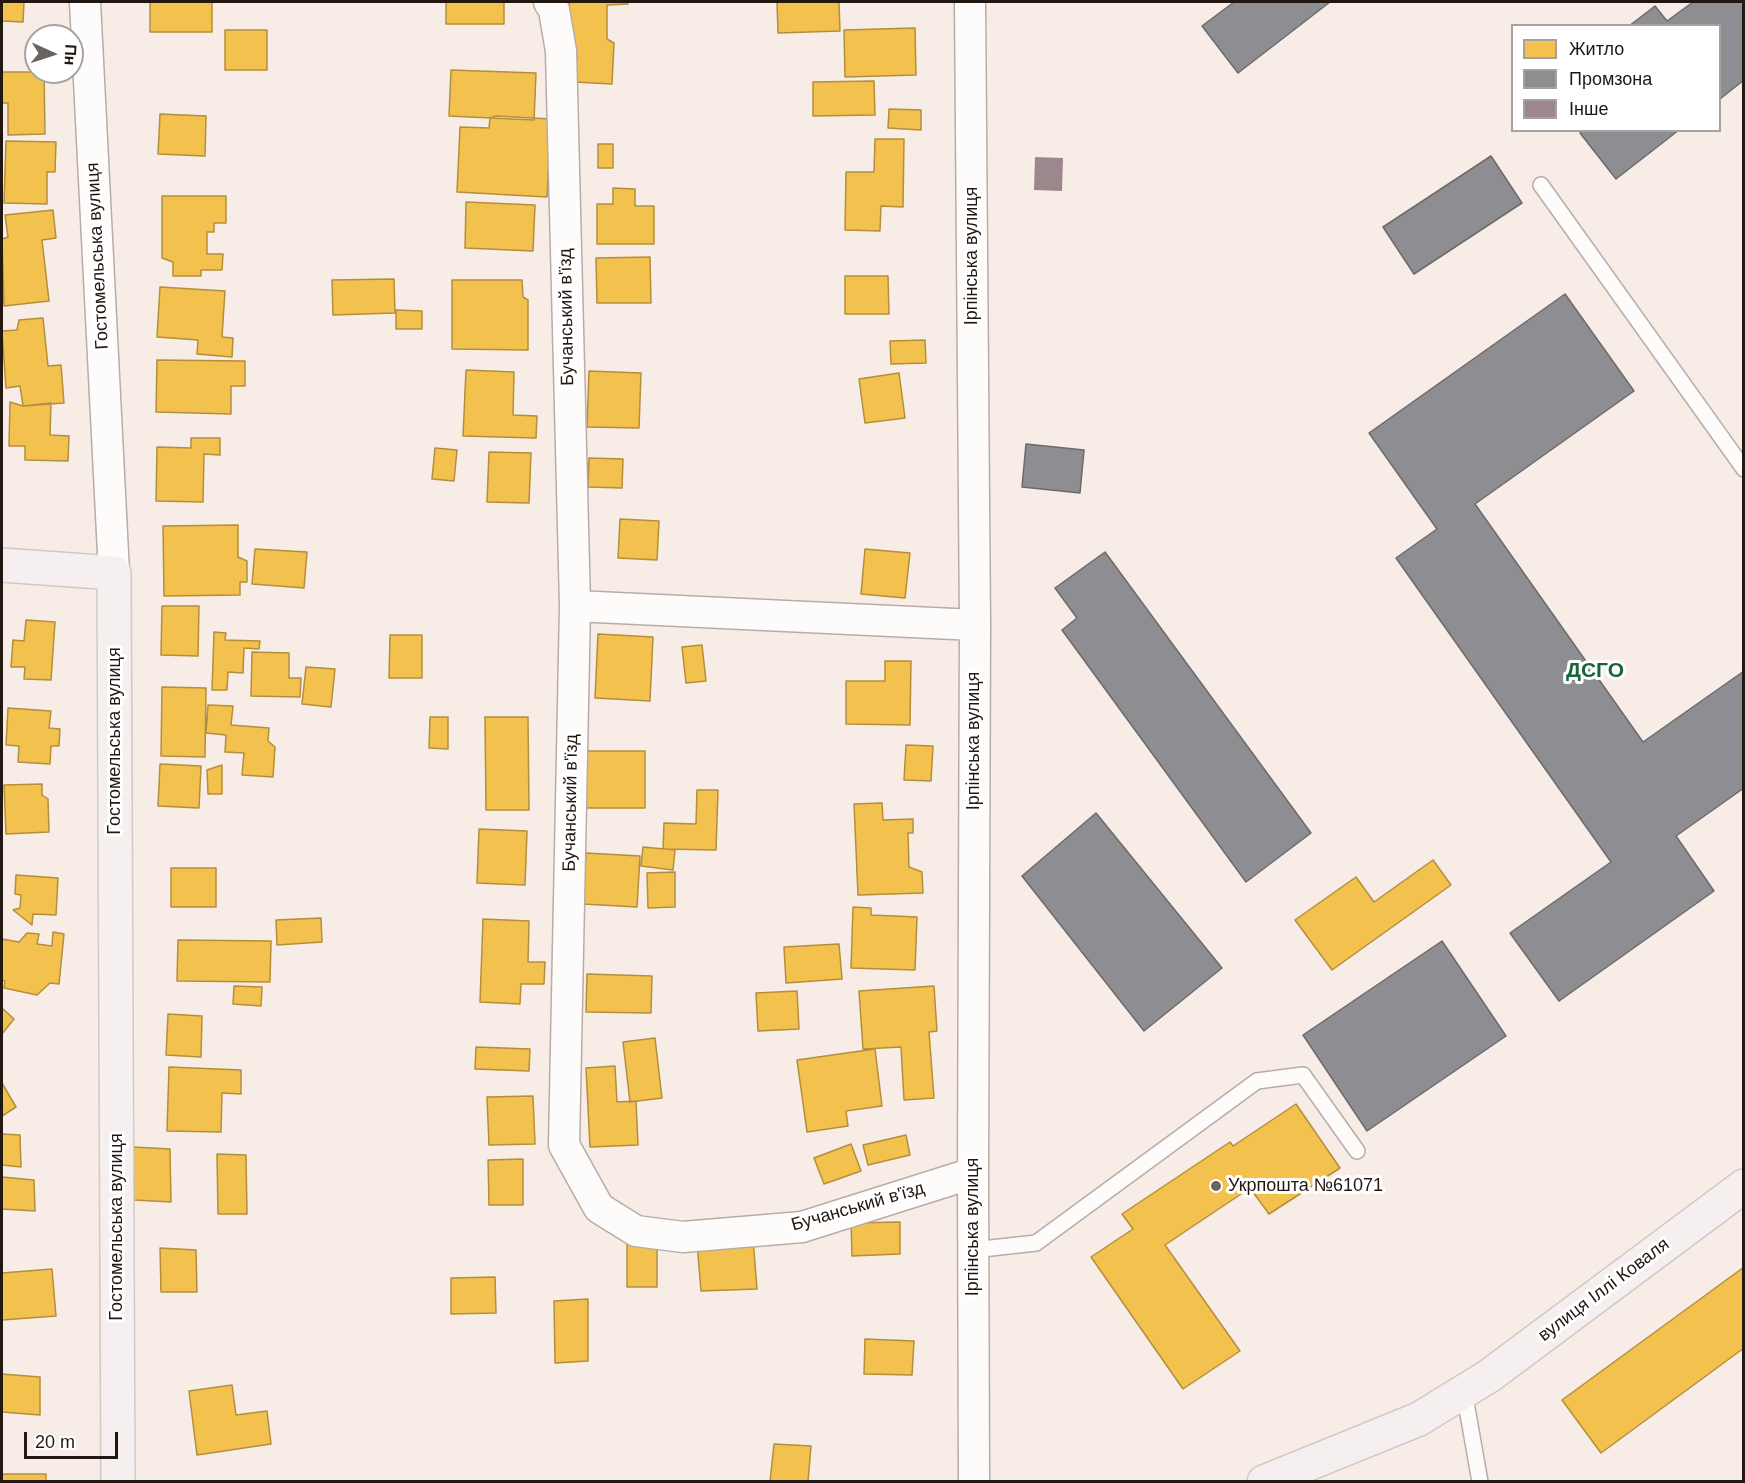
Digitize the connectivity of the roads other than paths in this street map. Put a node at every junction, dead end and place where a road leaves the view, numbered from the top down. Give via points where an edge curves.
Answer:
1 (85, 2) edge
2 (549, 2) edge
3 (970, 2) edge
4 (1541, 185) dead end
5 (1743, 469) edge
6 (2, 565) edge
7 (114, 573) junction
8 (575, 606) junction
9 (975, 625) junction
10 (1358, 1151) dead end
11 (973, 1173) junction
12 (1743, 1186) edge
13 (973, 1250) junction
14 (1464, 1391) junction
15 (118, 1482) edge
16 (975, 1482) edge
17 (1264, 1482) edge
18 (1480, 1482) edge

1 - 7 street, Гостомельська вулиця
2 - 8 street, Бучанський в'їзд via 561,51
3 - 9 street, Ірпінська вулиця
4 - 5 lane
6 - 7 main road
7 - 15 main road, Гостомельська вулиця
8 - 9 street
8 - 11 street, Бучанський в'їзд via 564,1145 599,1208 636,1231 683,1237 802,1227
9 - 11 street, Ірпінська вулиця
10 - 13 lane via 1303,1075 1257,1081 1036,1243
11 - 13 street, Ірпінська вулиця
12 - 14 main road, вулиця Іллі Коваля
13 - 16 street, Ірпінська вулиця
14 - 17 main road, вулиця Іллі Коваля via 1419,1419
14 - 18 lane

